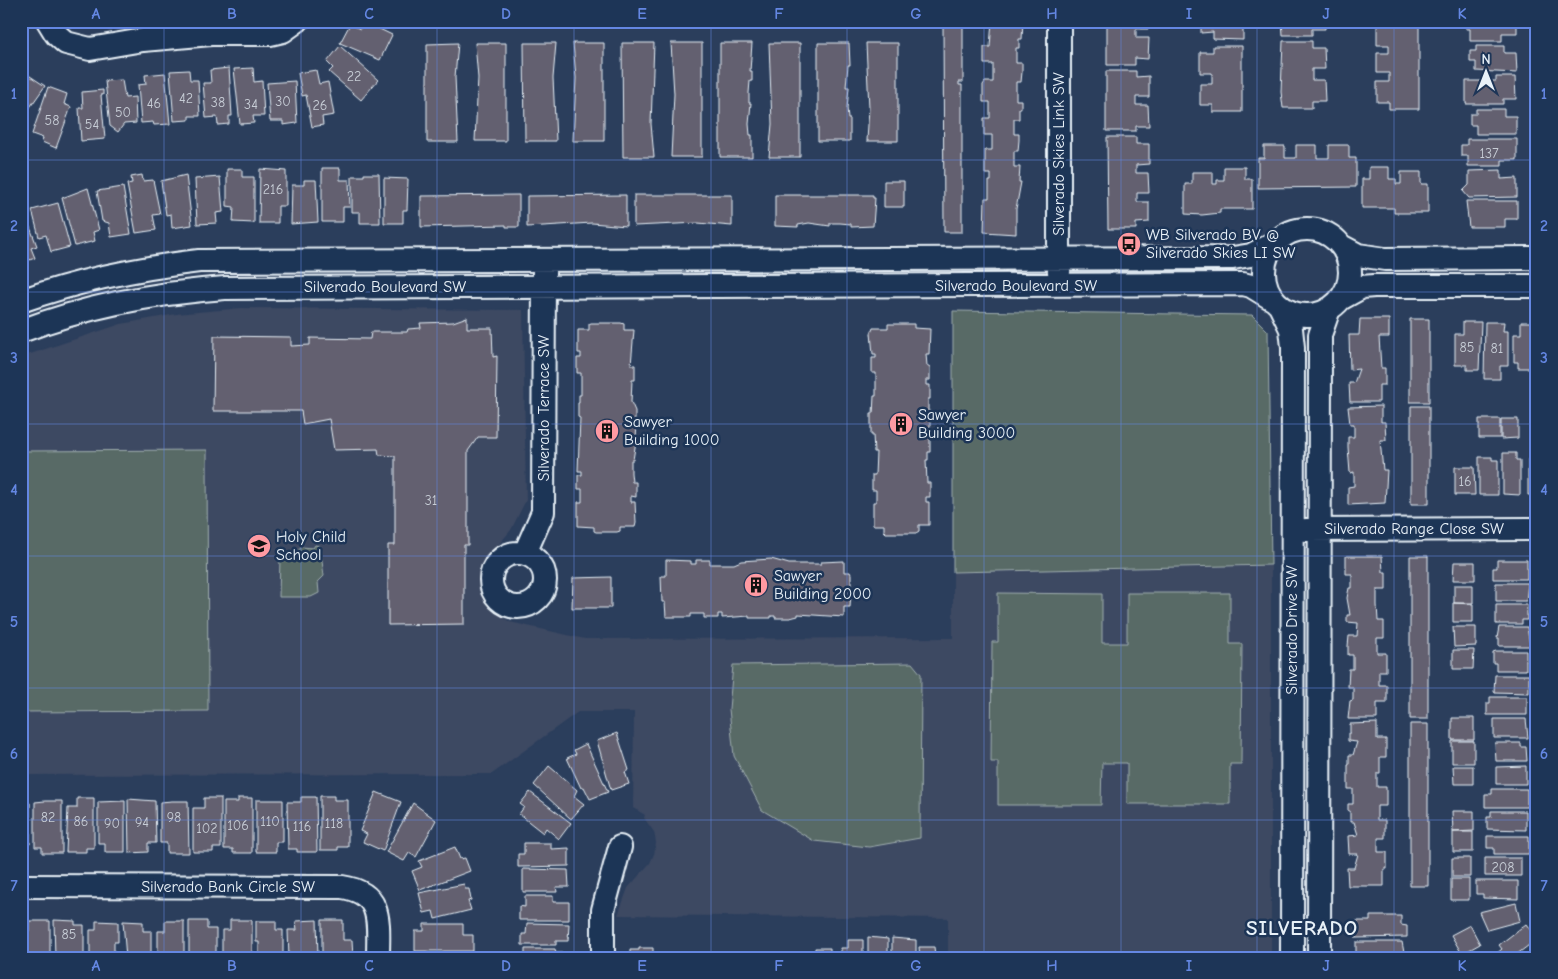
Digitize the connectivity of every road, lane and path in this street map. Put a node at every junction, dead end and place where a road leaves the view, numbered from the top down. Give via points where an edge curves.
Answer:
1 (48, 21) edge
2 (297, 21) edge
3 (1059, 21) edge
4 (1274, 243) junction
5 (1343, 247) junction
6 (1059, 258) junction
7 (1537, 258) edge
8 (544, 259) junction
9 (753, 259) junction
10 (753, 286) junction
11 (1059, 286) junction
12 (1537, 286) edge
13 (544, 287) junction
14 (21, 301) edge
15 (1277, 303) junction
16 (1335, 304) junction
17 (21, 331) edge
18 (1537, 529) edge
19 (1292, 530) junction
20 (1320, 530) junction
21 (525, 553) dead end
22 (620, 847) dead end
23 (21, 886) edge
24 (1292, 904) junction
25 (1319, 904) junction
26 (378, 958) edge
27 (603, 958) edge
28 (1292, 958) edge
29 (1319, 958) edge

1 - 2 street via 66,44 90,49 211,34 270,34 283,31
3 - 6 street, Silverado Skies Link SW
4 - 5 street via 1284,235 1309,228 1322,231
4 - 6 street, Silverado Boulevard SW via 1251,255 1233,258
4 - 15 street via 1264,266 1264,278
5 - 7 street via 1358,255 1385,258
5 - 16 street via 1351,273 1348,286
6 - 9 street, Silverado Boulevard SW
6 - 11 street, Silverado Skies Link SW
8 - 9 street, Silverado Boulevard SW
8 - 13 street, Silverado Terrace SW
8 - 14 street, Silverado Boulevard SW via 200,261 94,279
9 - 10 street
10 - 11 street, Silverado Boulevard SW
10 - 13 street, Silverado Boulevard SW
11 - 15 street, Silverado Boulevard SW via 1242,284 1251,286
12 - 16 street via 1362,287
13 - 17 street, Silverado Boulevard SW via 178,291 90,308
13 - 21 street, Silverado Terrace SW via 543,512
15 - 16 street via 1291,312 1304,315 1317,314
15 - 19 street, Silverado Drive SW via 1291,330 1293,347
16 - 20 street, Silverado Drive SW via 1320,335
18 - 20 street, Silverado Range Close SW
19 - 20 street, Silverado Range Close SW
19 - 24 street, Silverado Drive SW
20 - 25 street, Silverado Drive SW
22 - 27 street via 603,910
23 - 26 street, Silverado Bank Circle SW via 355,889 366,895 376,911
24 - 25 street
24 - 28 street, Silverado Drive SW
25 - 29 street, Silverado Drive SW

